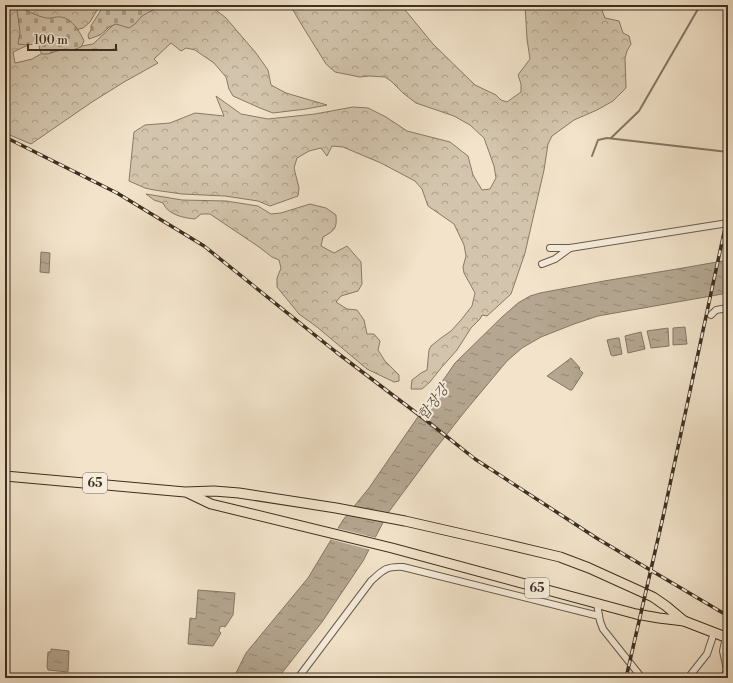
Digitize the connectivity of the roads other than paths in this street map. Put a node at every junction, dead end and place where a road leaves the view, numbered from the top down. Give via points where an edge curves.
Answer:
1 (728, 222) edge
2 (550, 248) dead end
3 (570, 248) junction
4 (542, 264) dead end
5 (728, 308) edge
6 (711, 315) dead end
7 (5, 476) edge
8 (185, 492) junction
9 (597, 604) junction
10 (599, 616) junction
11 (684, 621) junction
12 (714, 633) junction
13 (727, 637) edge
14 (298, 678) edge
15 (642, 678) edge
16 (688, 678) edge
17 (724, 678) edge

1 - 3 street
2 - 3 street
3 - 4 street via 555,259
5 - 6 street via 716,310
7 - 8 main road, 65
8 - 9 main road, 65 via 211,504 392,548
8 - 11 main road, 65 via 239,493 336,508 405,521 560,557 653,597
9 - 10 street
9 - 11 main road, 65 via 636,614
10 - 14 street via 392,566 371,581
10 - 15 street via 603,629
11 - 12 main road, 65
12 - 13 main road, 65
12 - 16 street via 707,654
13 - 17 street via 723,651 727,670

